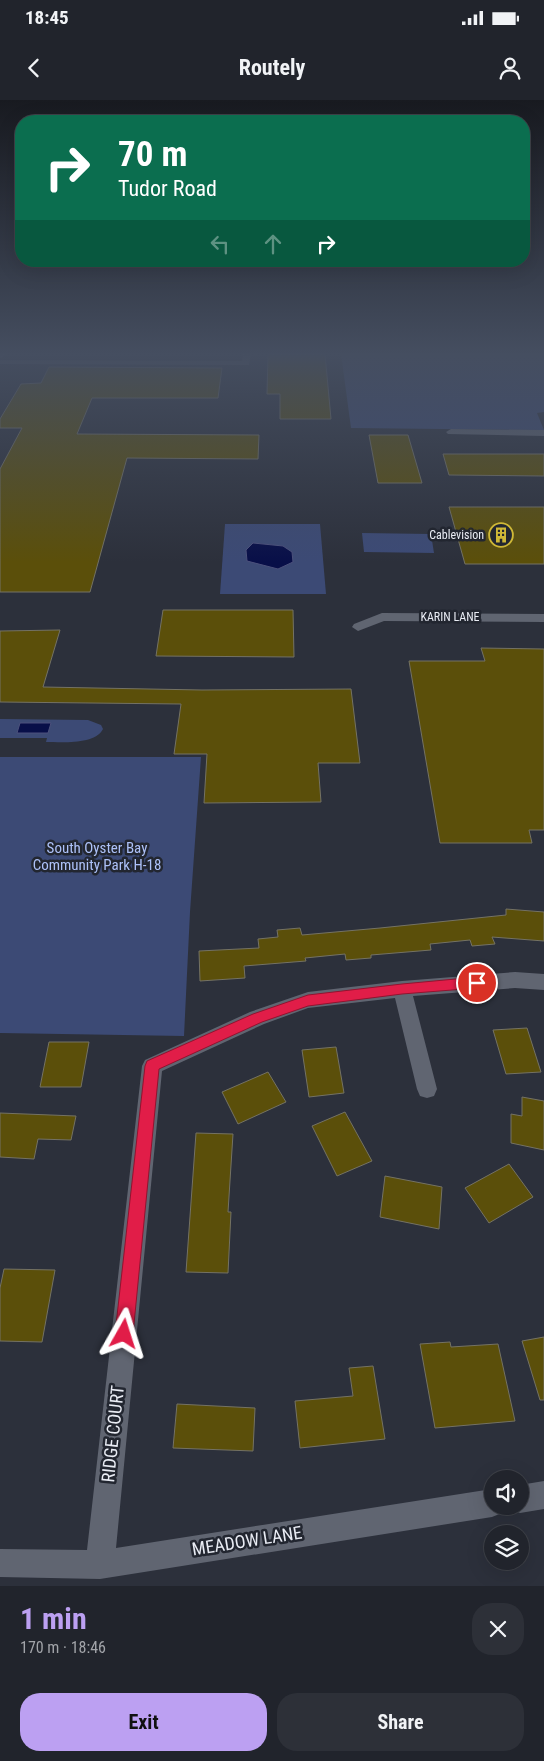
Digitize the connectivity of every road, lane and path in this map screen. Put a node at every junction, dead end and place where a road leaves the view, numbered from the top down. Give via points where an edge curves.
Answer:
1 (451, 432) dead end
2 (544, 432) edge
3 (544, 618) edge
4 (358, 627) dead end
5 (544, 982) edge
6 (402, 989) junction
7 (427, 1089) dead end
8 (544, 1495) edge
9 (529, 1498) edge
10 (484, 1504) edge
11 (0, 1563) edge
12 (100, 1565) junction

1 - 2 street
3 - 4 street, KARIN LANE via 382,617
5 - 6 street via 515,980
6 - 7 street
6 - 12 street, RIDGE COURT via 308,1000 257,1018 152,1066
8 - 9 street
10 - 12 street, MEADOW LANE
11 - 12 street, MEADOW LANE

